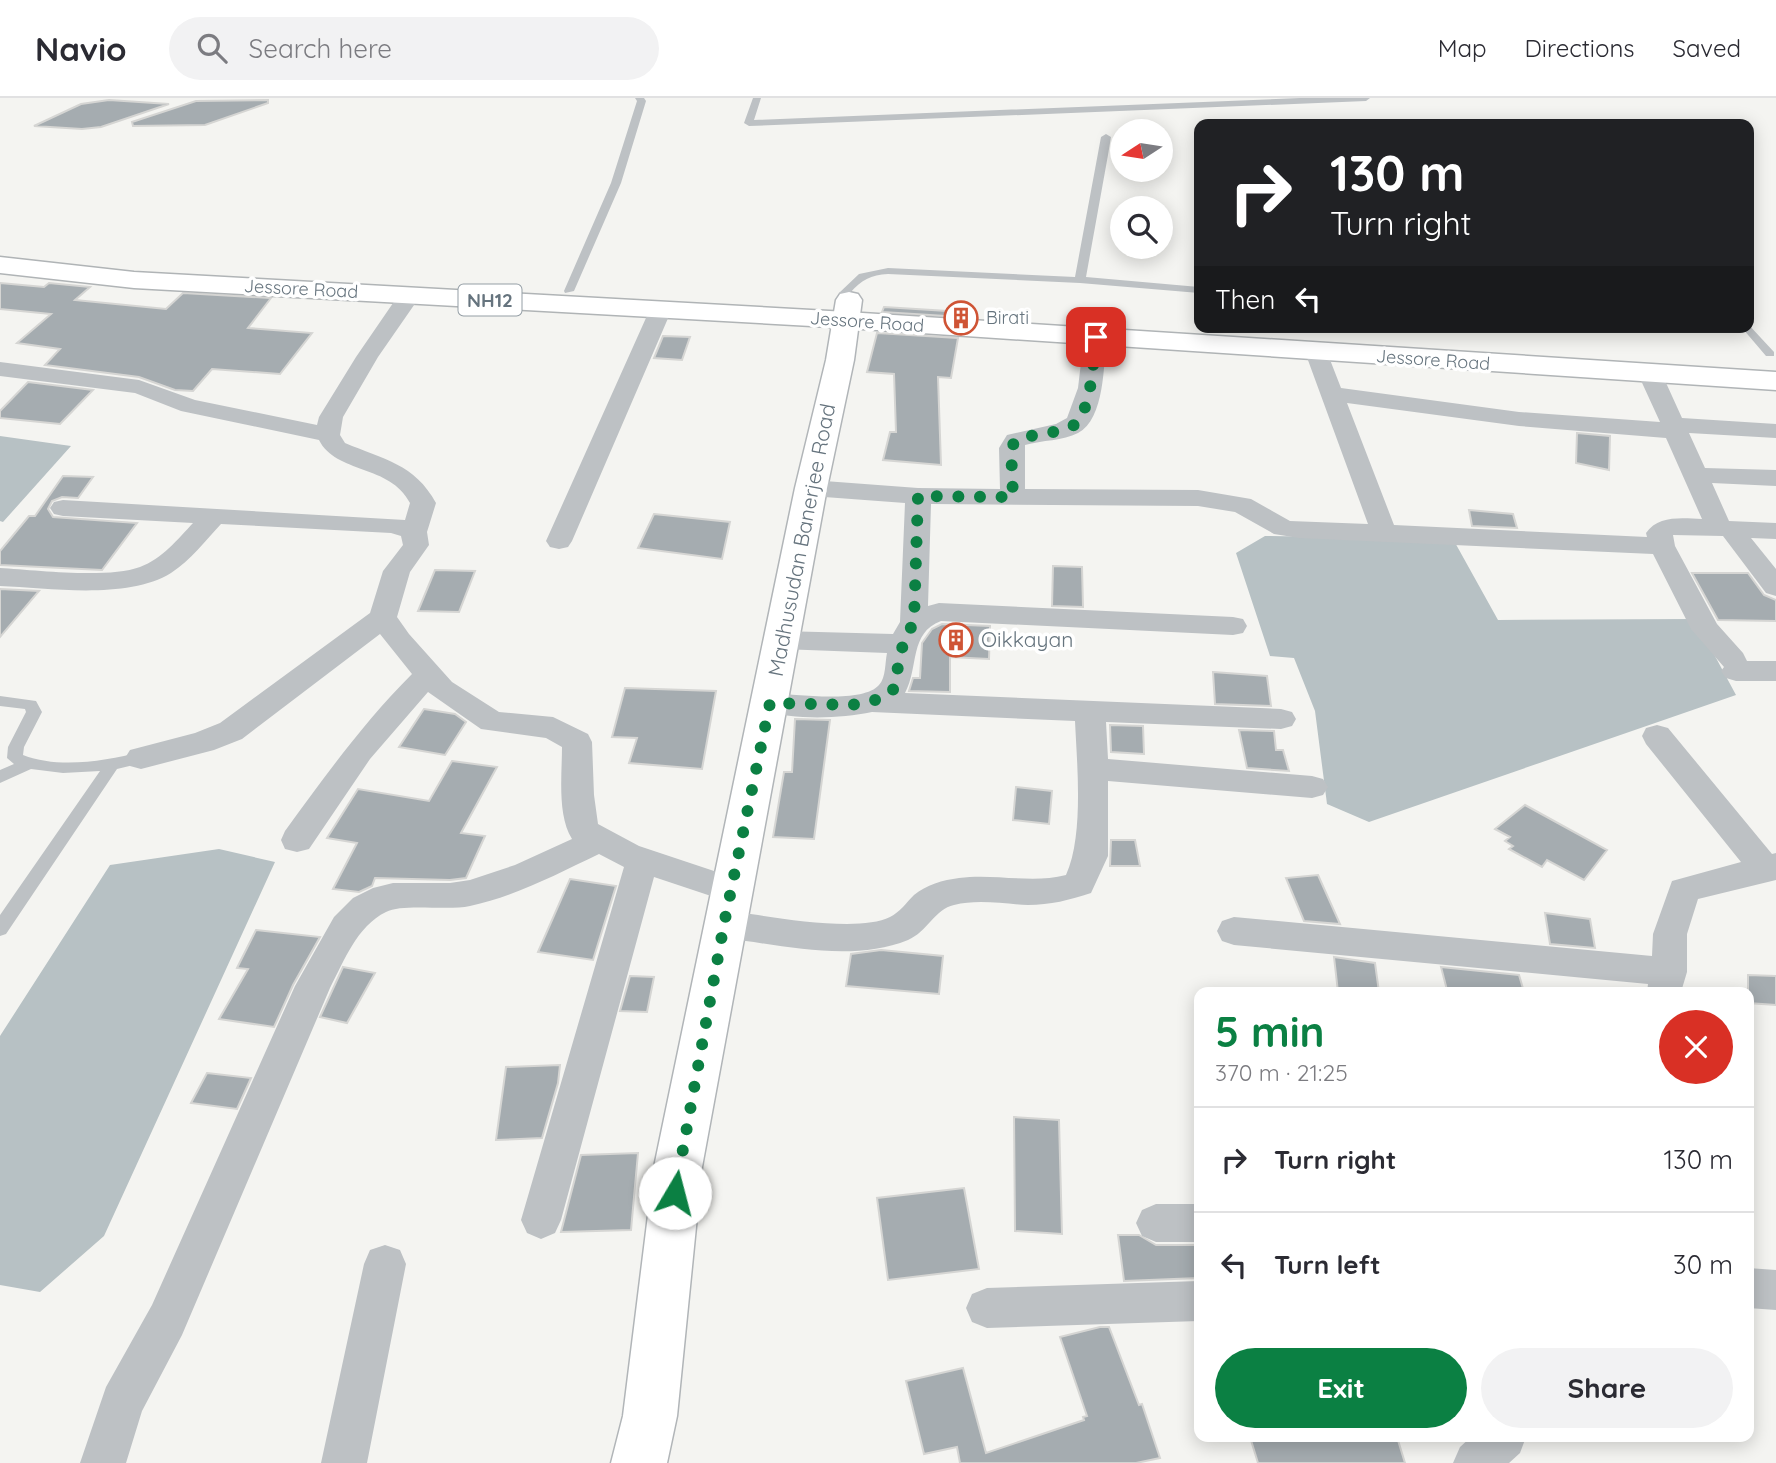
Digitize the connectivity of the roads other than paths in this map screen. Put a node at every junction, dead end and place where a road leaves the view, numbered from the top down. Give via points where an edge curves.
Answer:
1 (639, 98) edge
2 (757, 98) edge
3 (1366, 98) edge
4 (1106, 137) dead end
5 (0, 251) edge
6 (0, 265) edge
7 (1080, 280) junction
8 (1194, 290) edge
9 (569, 291) junction
10 (410, 295) junction
11 (661, 309) junction
12 (848, 310) junction
13 (1194, 323) edge
14 (1355, 333) edge
15 (1751, 333) edge
16 (1096, 337) junction
17 (1316, 352) junction
18 (0, 369) edge
19 (1774, 371) edge
20 (1650, 374) junction
21 (1332, 394) junction
22 (1675, 428) junction
23 (1776, 431) edge
24 (328, 435) junction
25 (1695, 475) junction
26 (1776, 478) edge
27 (811, 488) junction
28 (918, 496) junction
29 (1013, 497) junction
30 (63, 508) dead end
31 (214, 516) junction
32 (1726, 528) junction
33 (1384, 531) junction
34 (1776, 531) edge
35 (414, 532) junction
36 (559, 541) dead end
37 (1661, 546) junction
38 (0, 577) edge
39 (1776, 587) edge
40 (383, 617) junction
41 (1233, 626) dead end
42 (908, 633) junction
43 (781, 640) junction
44 (1776, 671) edge
45 (429, 674) junction
46 (0, 701) edge
47 (872, 702) junction
48 (770, 703) junction
49 (1090, 712) junction
50 (1281, 719) dead end
51 (1657, 736) dead end
52 (127, 761) junction
53 (27, 764) junction
54 (1093, 769) junction
55 (0, 777) edge
56 (1312, 787) dead end
57 (297, 840) dead end
58 (600, 840) junction
59 (642, 860) junction
60 (1771, 868) edge
61 (728, 907) junction
62 (0, 929) edge
63 (1234, 932) dead end
64 (1666, 982) edge
65 (541, 1220) dead end
66 (1156, 1223) dead end
67 (1194, 1223) edge
68 (385, 1265) dead end
69 (1754, 1288) edge
70 (1776, 1290) edge
71 (1194, 1301) edge
72 (988, 1308) dead end
73 (1499, 1442) edge
74 (103, 1463) edge
75 (344, 1463) edge
76 (639, 1463) edge
77 (1476, 1463) edge

1 - 9 lane via 642,101 616,183
2 - 3 lane via 749,123
4 - 7 lane
5 - 9 main road, NH12 via 137,267
6 - 10 main road, Jessore Road / NH12 via 134,280
7 - 8 lane
7 - 12 lane via 876,271 862,275 844,293
9 - 12 main road, NH12
10 - 11 main road, Jessore Road / NH12
10 - 24 street via 331,417
11 - 12 main road, Jessore Road / NH12
11 - 36 street
12 - 13 main road, NH12
12 - 16 main road, Jessore Road / NH12
12 - 27 main road, Madhusudan Banerjee Road
14 - 19 main road via 1599,349
15 - 19 lane
16 - 17 main road, Jessore Road / NH12
16 - 29 street via 1081,419 1072,427 1016,440 1011,448
17 - 20 main road, Jessore Road / NH12
17 - 21 street
18 - 24 street via 139,387 189,407
19 - 20 main road, Jessore Road / NH12
20 - 22 street
21 - 22 street via 1519,419
21 - 33 street
22 - 23 street
22 - 25 street
24 - 35 street via 335,447 401,475 415,488 423,503
25 - 26 street
25 - 32 street
27 - 28 street
27 - 43 main road, Madhusudan Banerjee Road
28 - 29 street
28 - 42 street
29 - 33 street via 1198,498 1242,505 1283,528
30 - 31 street
31 - 35 street via 395,525
31 - 38 street via 168,562 149,573 86,580
32 - 34 street
32 - 37 street via 1666,528 1659,533
32 - 39 street
33 - 37 street
35 - 40 street via 416,545 397,570
37 - 44 street via 1705,629 1734,665
40 - 45 street
40 - 52 street via 231,731
41 - 42 street via 954,612 924,615
42 - 43 street
42 - 47 street via 893,690
43 - 48 main road, Madhusudan Banerjee Road
45 - 57 street via 359,751
45 - 58 street via 442,689 492,722 553,728 577,743 583,830
46 - 53 lane via 31,705 34,712 16,747 15,758
47 - 48 street
47 - 49 street
48 - 61 main road, Madhusudan Banerjee Road
49 - 50 street
49 - 54 street
51 - 60 street
52 - 53 lane
52 - 62 lane
53 - 55 lane
54 - 56 street
54 - 61 street via 1091,856 1079,884 1058,892 960,890 937,894 897,930 840,936
58 - 59 street
58 - 74 street via 482,889 450,896 388,898 358,914 313,986 167,1320 121,1403
59 - 61 street
59 - 65 street
60 - 64 street via 1685,890 1670,934
61 - 76 main road, Madhusudan Banerjee Road via 678,1167 650,1416
63 - 64 street
66 - 67 street
68 - 75 street
69 - 70 street
71 - 72 street
73 - 77 street

